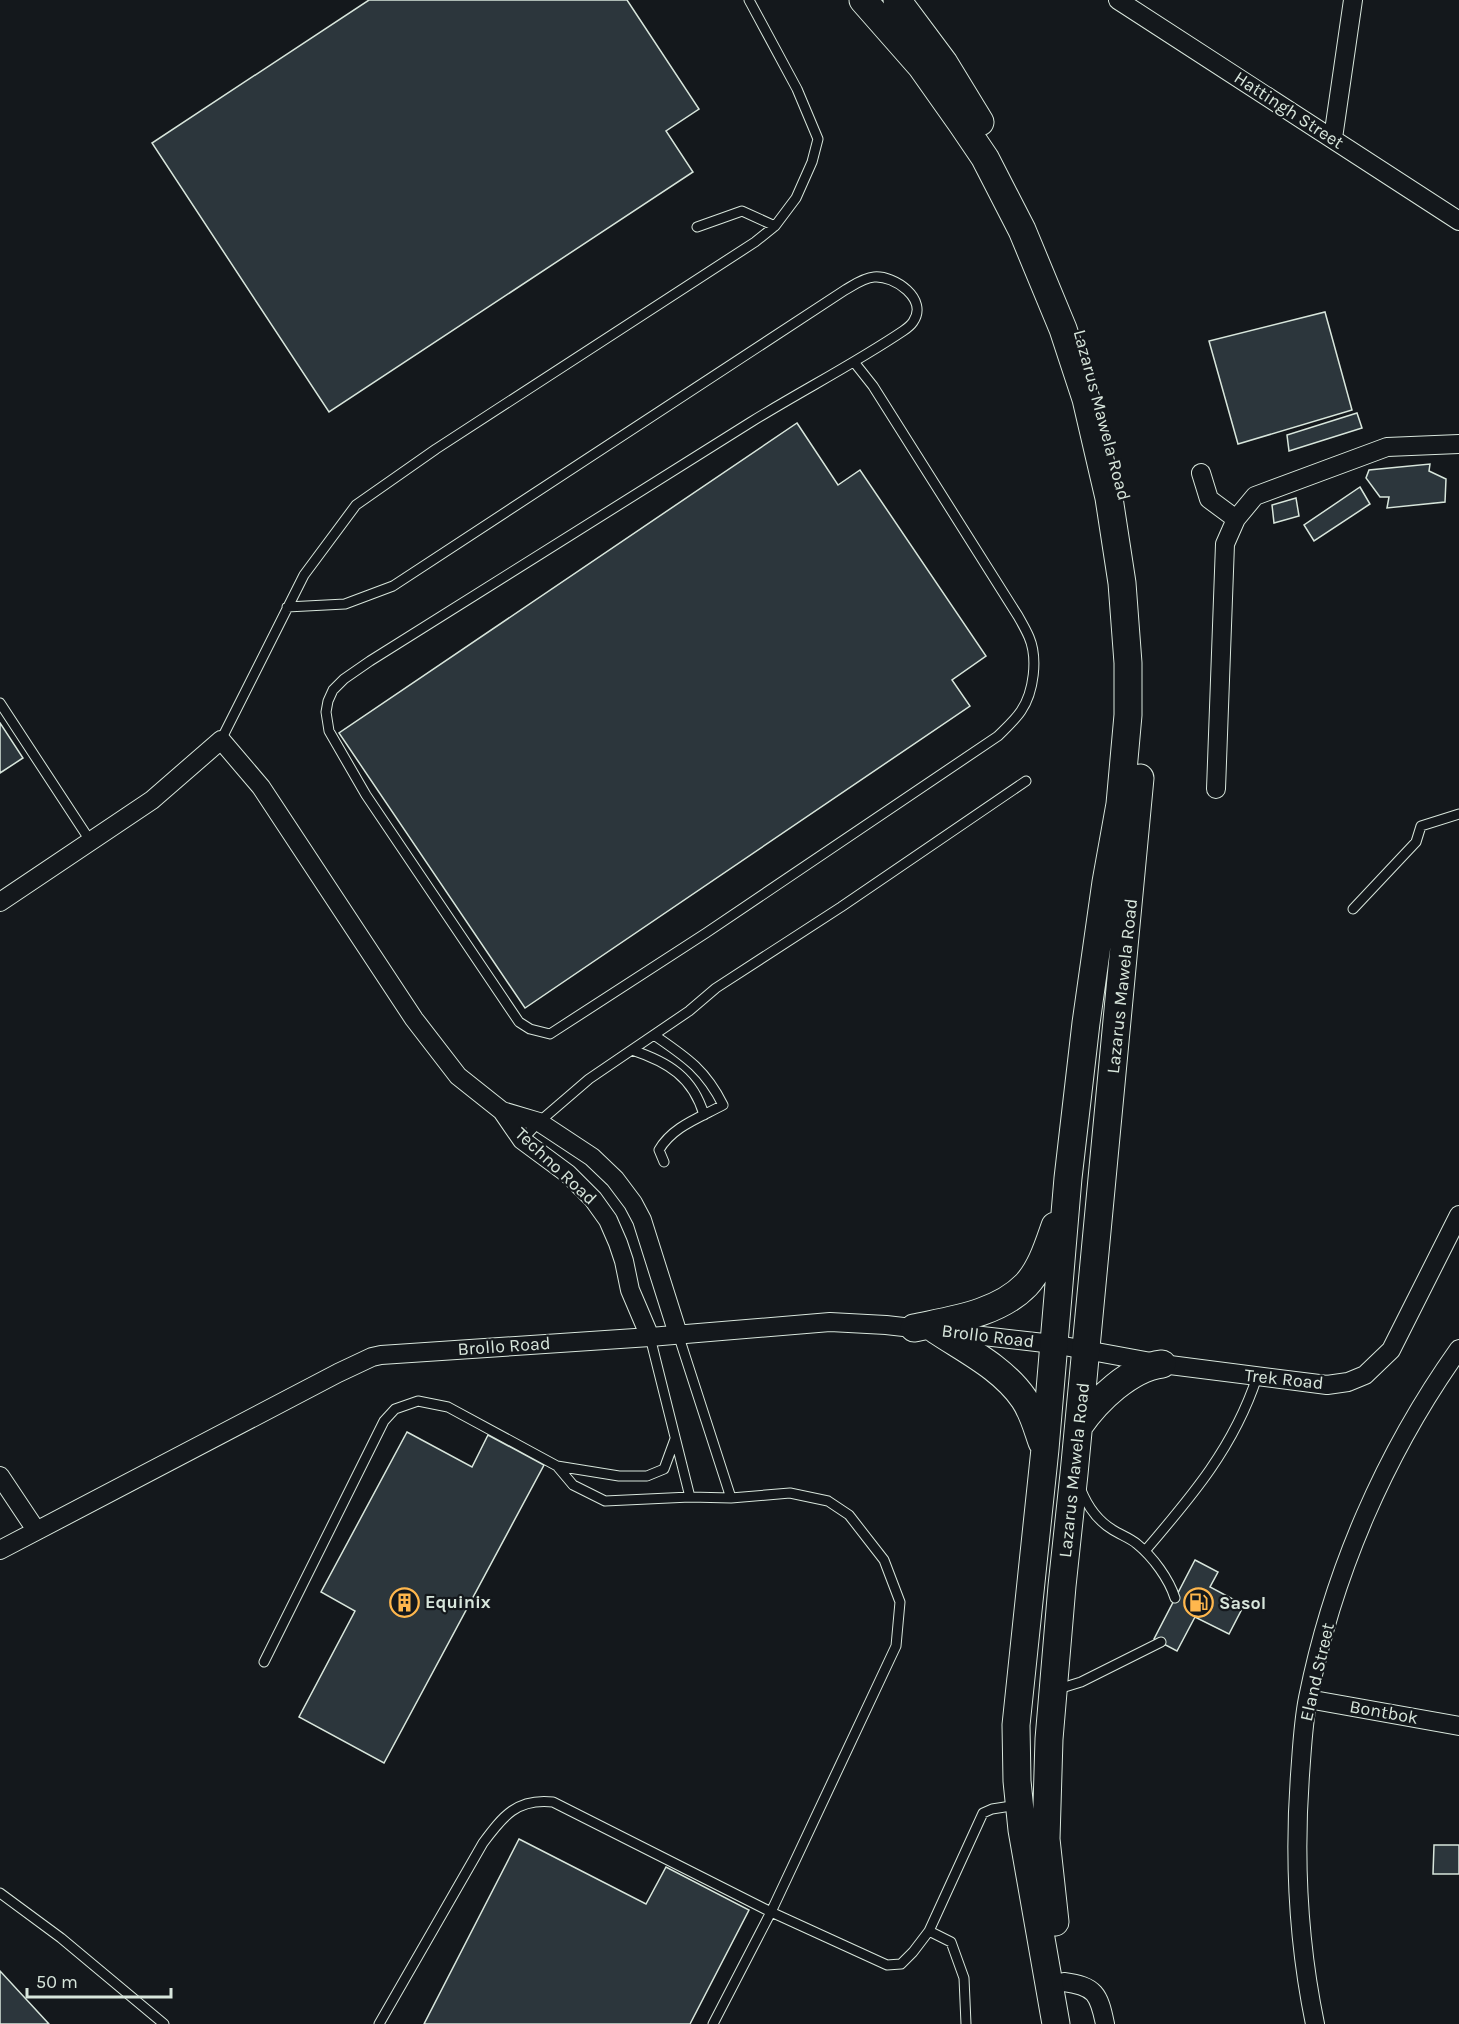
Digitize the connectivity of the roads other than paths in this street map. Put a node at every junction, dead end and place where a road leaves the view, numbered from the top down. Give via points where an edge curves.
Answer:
1 (749, 0) edge
2 (863, 0) edge
3 (897, 0) edge
4 (1118, 0) edge
5 (1353, 0) edge
6 (1334, 138) junction
7 (1459, 221) edge
8 (775, 226) junction
9 (696, 227) dead end
10 (854, 362) junction
11 (1459, 444) edge
12 (1201, 473) dead end
13 (1236, 519) junction
14 (287, 607) junction
15 (0, 703) edge
16 (221, 740) junction
17 (1026, 781) dead end
18 (1216, 789) dead end
19 (1459, 814) edge
20 (91, 842) junction
21 (0, 902) edge
22 (1353, 909) dead end
23 (654, 1035) junction
24 (632, 1050) junction
25 (502, 1111) junction
26 (704, 1115) junction
27 (539, 1122) junction
28 (522, 1140) junction
29 (664, 1162) dead end
30 (1068, 1178) junction
31 (1459, 1215) edge
32 (925, 1329) junction
33 (678, 1334) junction
34 (650, 1337) junction
35 (1053, 1344) junction
36 (1086, 1349) junction
37 (1459, 1349) edge
38 (1162, 1364) junction
39 (1257, 1377) junction
40 (1079, 1426) junction
41 (675, 1439) junction
42 (1045, 1449) junction
43 (557, 1466) junction
44 (1074, 1474) junction
45 (0, 1476) edge
46 (690, 1497) junction
47 (731, 1498) junction
48 (36, 1530) junction
49 (0, 1550) edge
50 (1145, 1551) junction
51 (1176, 1598) dead end
52 (1161, 1642) dead end
53 (264, 1662) dead end
54 (1053, 1691) junction
55 (1308, 1699) junction
56 (1459, 1726) edge
57 (1033, 1802) junction
58 (0, 1893) edge
59 (771, 1912) junction
60 (929, 1931) junction
61 (1064, 1982) junction
62 (164, 2024) edge
63 (379, 2024) edge
64 (713, 2024) edge
65 (966, 2024) edge
66 (1056, 2024) edge
67 (1072, 2024) edge
68 (1105, 2024) edge
69 (1315, 2024) edge

1 - 8 lane via 818,139 796,198
2 - 30 main road, Lazarus Mawela Road via 921,66 948,104 985,158 1018,221 1074,360 1109,498 1122,583 1128,715 1120,804 1086,1023
3 - 36 main road, Lazarus Mawela Road via 944,63 1033,213 1077,320 1117,457 1132,537 1143,654 1140,785
4 - 6 street, Hattingh Street
5 - 6 street
6 - 7 street, Hattingh Street
8 - 9 lane via 742,211
8 - 14 lane via 356,505 304,575
10 - 10 lane via 873,386 1030,639 1032,684 1021,711 998,736 564,1026 550,1034 530,1029 519,1022 366,795 329,731 328,700 344,679 370,661 754,420
10 - 14 lane via 913,322 915,301 892,279 872,277 845,290 393,586 345,604
11 - 13 street via 1388,447 1256,495
12 - 13 street via 1209,499
13 - 18 street via 1225,544
14 - 16 lane
15 - 20 lane
16 - 20 street via 152,800
16 - 25 street via 261,787 434,1046 458,1076
17 - 23 lane via 716,988
19 - 22 lane via 1421,826 1416,842
20 - 21 street
23 - 24 lane
23 - 26 lane via 688,1058 707,1077 723,1105
24 - 26 lane via 676,1071 692,1088
24 - 27 lane via 588,1079
25 - 27 street, Techno Road
25 - 28 street, Techno Road
26 - 29 lane via 666,1138 658,1150
27 - 28 lane
27 - 33 street, Techno Road via 592,1157 633,1203
28 - 34 street, Techno Road via 580,1185 608,1220
30 - 32 main road via 1048,1247 1027,1284 1008,1299
30 - 35 main road, Lazarus Mawela Road
31 - 39 street, Trek Road via 1391,1350 1365,1376 1326,1385
32 - 33 street, Brollo Road via 830,1322
32 - 35 street, Brollo Road
32 - 42 main road via 989,1364 1009,1381 1024,1399
33 - 34 street, Brollo Road
33 - 47 lane
34 - 41 lane
34 - 48 street, Brollo Road via 372,1357
35 - 36 street, Trek Road
35 - 42 main road, Lazarus Mawela Road
36 - 38 street, Trek Road
36 - 40 main road, Lazarus Mawela Road
37 - 55 street, Eland Street via 1396,1450 1362,1523 1322,1641
38 - 39 street, Trek Road
38 - 40 main road via 1149,1366 1109,1392
39 - 50 lane via 1244,1415 1217,1461
40 - 44 main road, Lazarus Mawela Road
41 - 43 lane via 664,1469 647,1476 619,1476
41 - 46 lane
42 - 57 main road, Lazarus Mawela Road via 1017,1704 1017,1771
43 - 46 lane via 573,1485 605,1501
43 - 53 lane via 448,1407 418,1401 395,1409 384,1421
44 - 50 lane via 1096,1516
44 - 54 main road, Lazarus Mawela Road
45 - 48 street
46 - 47 lane
47 - 59 lane via 790,1493 828,1501 849,1515 884,1560 900,1602 896,1646
48 - 49 street, Brollo Road
50 - 51 lane
52 - 54 lane via 1081,1682
54 - 57 main road, Lazarus Mawela Road
55 - 56 street, Bontbok
55 - 69 street, Eland Street via 1299,1791 1298,1894 1308,1994
57 - 60 lane via 982,1813
57 - 61 main road, Lazarus Mawela Road via 1047,1862
57 - 66 main road, Lazarus Mawela Road via 1025,1851
58 - 62 lane
59 - 60 lane via 887,1965 901,1964
59 - 63 lane via 553,1802 536,1800 513,1808 497,1823
59 - 64 lane
60 - 65 lane via 951,1942 964,1978
61 - 67 main road, Lazarus Mawela Road
61 - 68 street via 1081,1984 1096,1994

